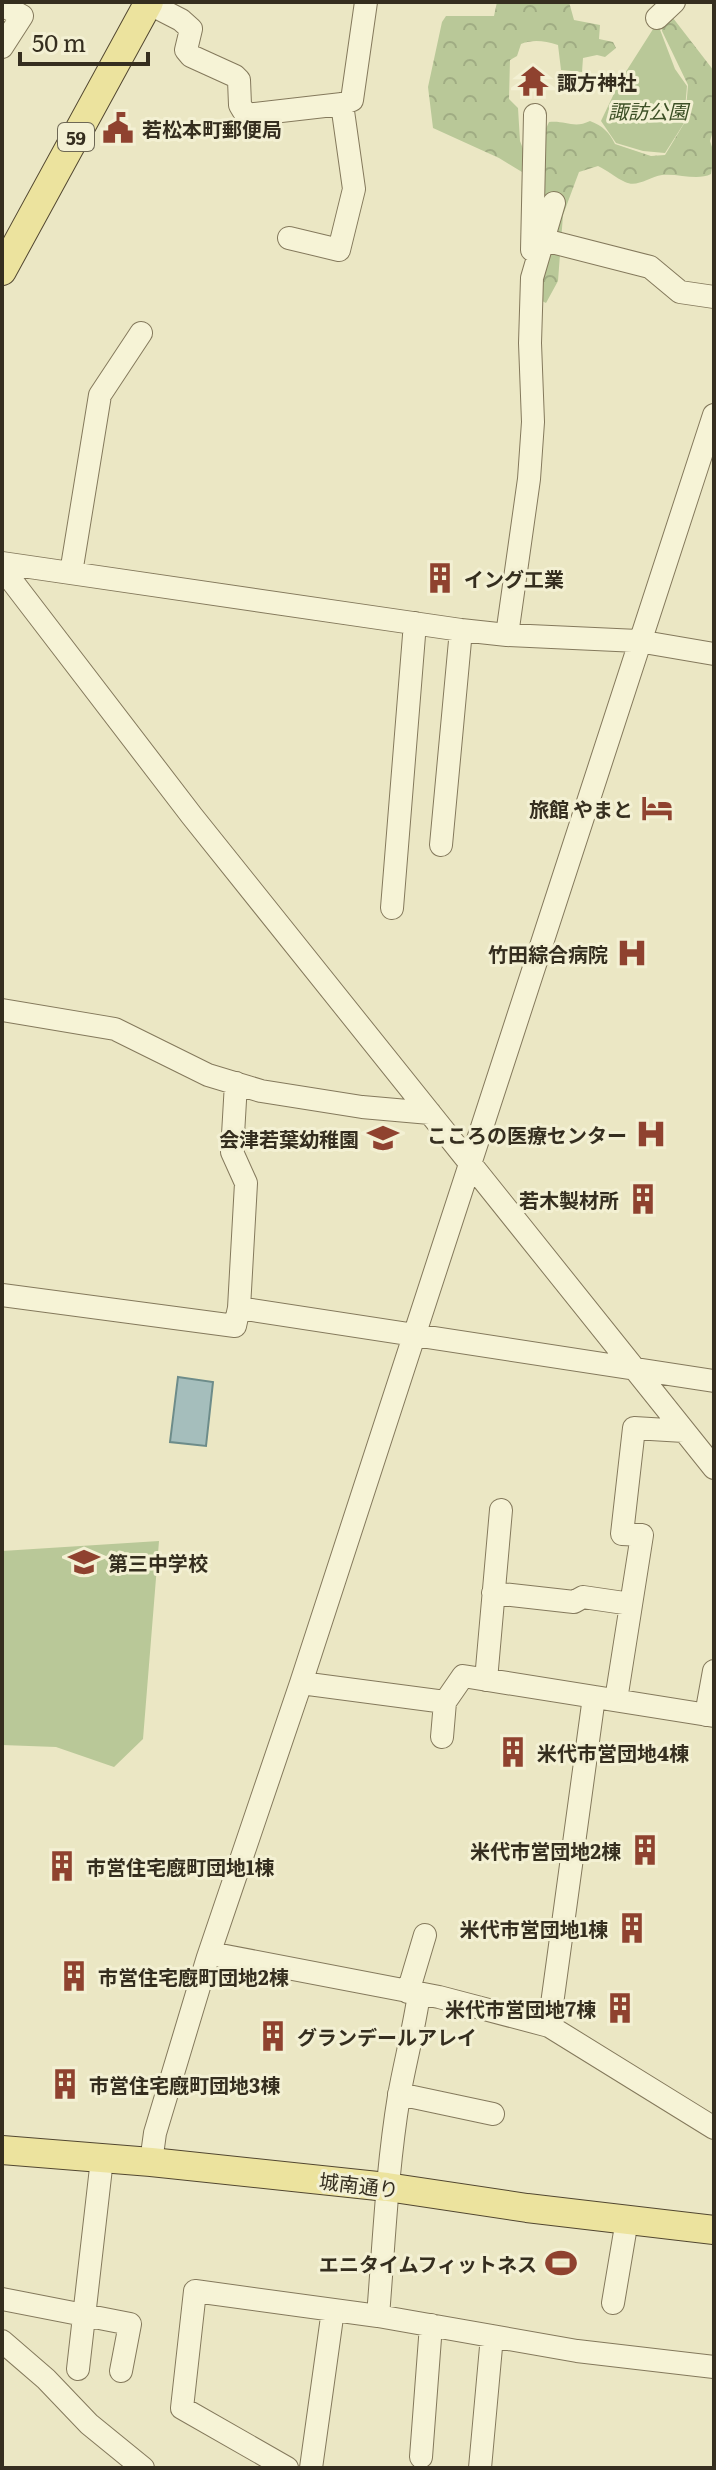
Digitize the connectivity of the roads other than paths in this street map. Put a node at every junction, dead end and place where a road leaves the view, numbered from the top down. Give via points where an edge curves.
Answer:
1 (148, 2) edge
2 (366, 2) edge
3 (674, 2) edge
4 (2, 5) edge
5 (657, 18) dead end
6 (2, 47) edge
7 (342, 104) junction
8 (535, 115) dead end
9 (554, 203) dead end
10 (289, 238) dead end
11 (544, 240) junction
12 (4, 261) edge
13 (532, 278) junction
14 (714, 297) edge
15 (141, 333) dead end
16 (714, 415) edge
17 (2, 565) edge
18 (71, 573) junction
19 (415, 623) junction
20 (461, 630) junction
21 (507, 635) junction
22 (638, 641) junction
23 (714, 654) edge
24 (441, 845) dead end
25 (392, 908) dead end
26 (2, 1010) edge
27 (236, 1083) junction
28 (430, 1113) junction
29 (469, 1164) junction
30 (2, 1295) edge
31 (239, 1308) junction
32 (413, 1335) junction
33 (634, 1368) junction
34 (714, 1381) edge
35 (684, 1431) junction
36 (714, 1468) edge
37 (501, 1510) dead end
38 (493, 1593) junction
39 (631, 1604) junction
40 (714, 1671) edge
41 (486, 1680) junction
42 (301, 1683) junction
43 (605, 1699) junction
44 (445, 1702) junction
45 (710, 1716) edge
46 (442, 1737) dead end
47 (425, 1935) dead end
48 (210, 1953) junction
49 (414, 1993) junction
50 (549, 2026) junction
51 (399, 2094) junction
52 (493, 2114) dead end
53 (714, 2128) edge
54 (2, 2150) edge
55 (102, 2159) junction
56 (151, 2162) junction
57 (387, 2187) junction
58 (627, 2220) junction
59 (714, 2230) edge
60 (2, 2299) edge
61 (613, 2303) dead end
62 (333, 2310) junction
63 (84, 2315) junction
64 (378, 2316) junction
65 (431, 2325) junction
66 (492, 2336) junction
67 (2, 2341) edge
68 (714, 2367) edge
69 (78, 2369) dead end
70 (121, 2371) dead end
71 (421, 2457) dead end
72 (143, 2468) edge
73 (287, 2468) edge
74 (311, 2468) edge
75 (480, 2468) edge

1 - 7 street via 191,29 186,50 191,56 239,80 246,115
1 - 12 main road, 59
2 - 7 street via 352,100
3 - 5 street
4 - 6 street via 22,16
7 - 10 street via 354,189 339,250
8 - 13 street
9 - 11 street
11 - 13 street
11 - 14 street via 650,267 680,292
13 - 21 street via 533,422
15 - 18 street via 100,395
16 - 22 street
17 - 18 street
17 - 28 street via 192,816
18 - 19 street
19 - 20 street
19 - 25 street
20 - 21 street
20 - 24 street
21 - 22 street
22 - 23 street
22 - 29 street
26 - 27 street via 115,1029 177,1062
27 - 28 street via 292,1097
27 - 31 street via 232,1152 246,1183
28 - 29 street
29 - 32 street
29 - 33 street
30 - 31 street via 235,1326
31 - 32 street
32 - 33 street
32 - 42 street
33 - 34 street
33 - 35 street
35 - 36 street
35 - 39 street via 634,1428 622,1534 642,1535
37 - 38 street
38 - 39 street
38 - 41 street
39 - 43 street
40 - 45 street
41 - 43 street
41 - 44 street via 463,1676
42 - 44 street
42 - 48 street
43 - 45 street
43 - 50 street
44 - 46 street
47 - 49 street
48 - 49 street
48 - 56 street via 155,2133
49 - 50 street
49 - 51 street via 414,2035
50 - 53 street
51 - 52 street
51 - 57 street
54 - 55 main road, 城南通り
55 - 56 main road, 城南通り
55 - 63 street
56 - 57 main road, 城南通り
57 - 58 main road, 城南通り
57 - 64 street
58 - 59 main road, 城南通り
58 - 61 street
60 - 63 street
62 - 64 street
62 - 73 street via 195,2291 182,2408
62 - 74 street
63 - 69 street
63 - 70 street via 130,2324
64 - 65 street
65 - 66 street
65 - 71 street
66 - 68 street
66 - 75 street
67 - 72 street

